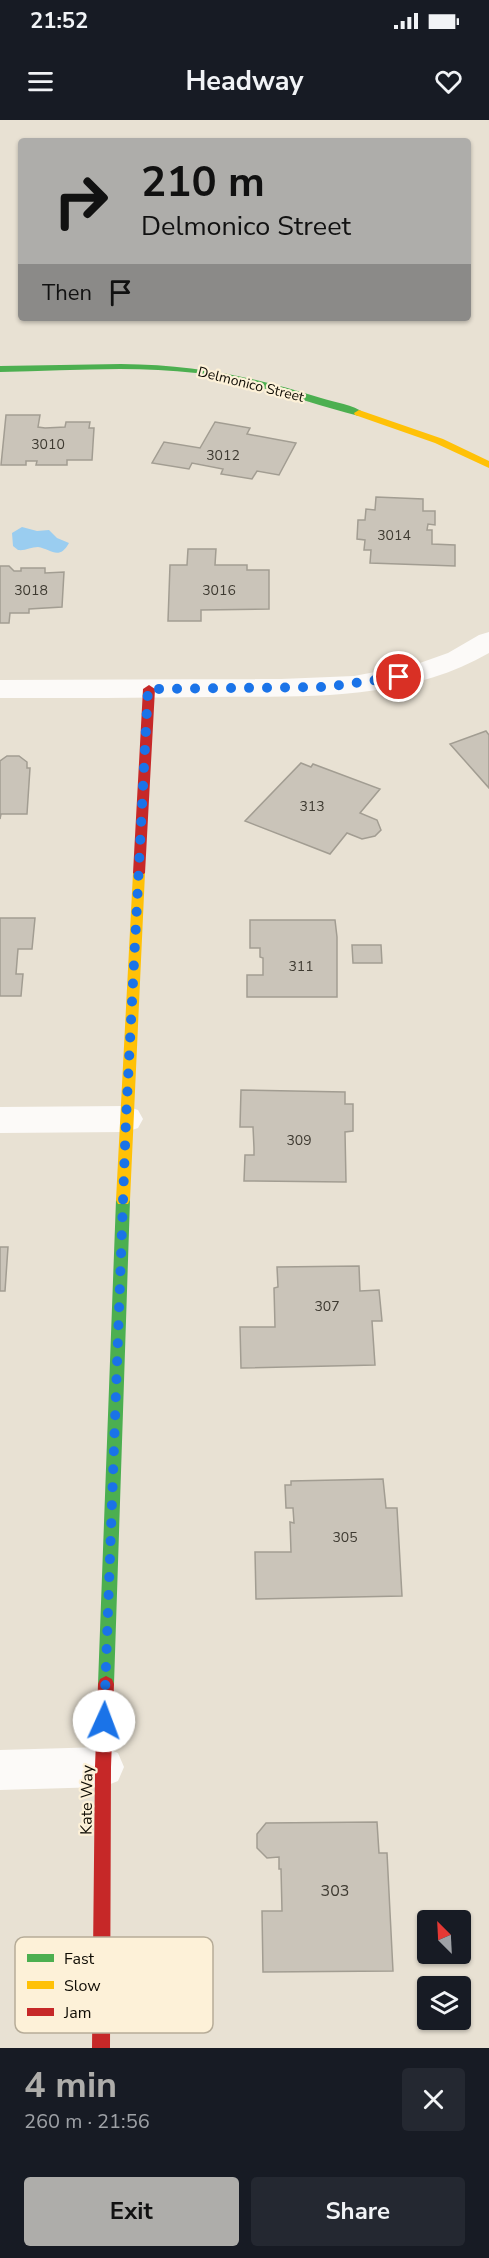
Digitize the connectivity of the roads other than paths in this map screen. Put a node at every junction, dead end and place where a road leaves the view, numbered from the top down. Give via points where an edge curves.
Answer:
1 (0, 369) edge
2 (489, 465) edge
3 (489, 641) edge
4 (0, 689) edge
5 (148, 689) junction
6 (126, 1119) junction
7 (0, 1120) edge
8 (102, 1767) junction
9 (0, 1770) edge
10 (101, 1937) edge
11 (101, 2033) edge
12 (101, 2048) edge

1 - 2 street, Delmonico Street via 182,369 214,373 331,404 415,432
3 - 5 street via 432,669 382,681 326,687
4 - 5 street
5 - 6 street, Kate Way
6 - 7 street
6 - 8 street, Kate Way
8 - 9 street
8 - 10 street, Kate Way
11 - 12 street, Kate Way

